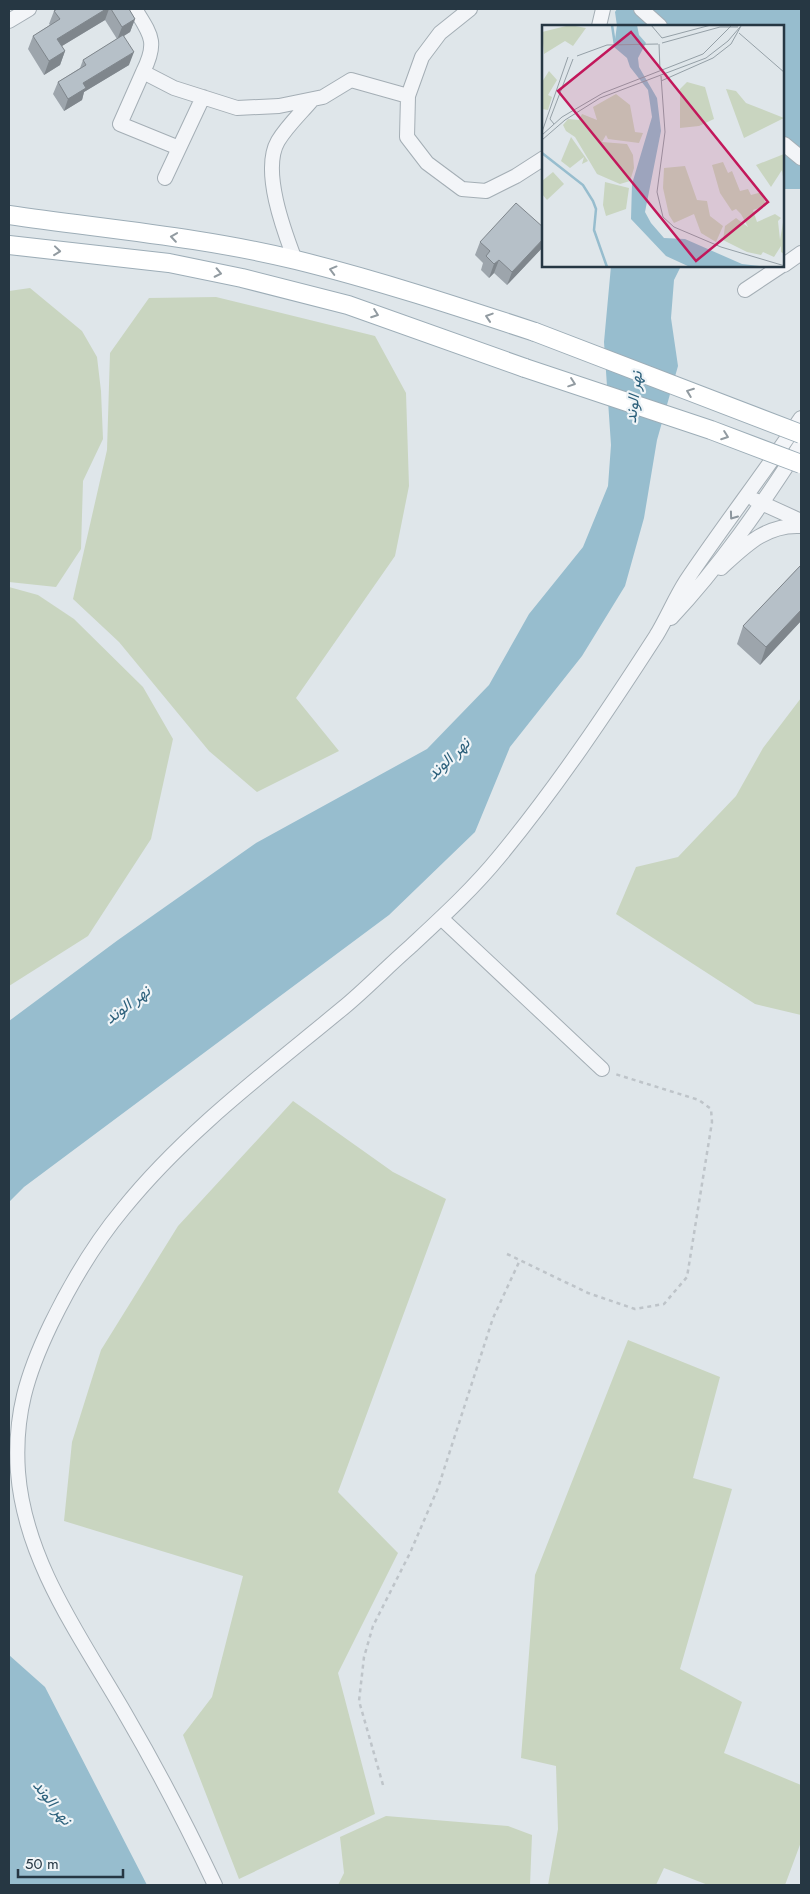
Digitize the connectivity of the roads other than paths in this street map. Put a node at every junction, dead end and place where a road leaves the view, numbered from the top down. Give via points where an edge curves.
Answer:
1 (29, 9) edge
2 (135, 9) edge
3 (470, 9) edge
4 (602, 9) edge
5 (641, 9) edge
6 (9, 21) edge
7 (599, 25) edge
8 (659, 25) edge
9 (143, 72) junction
10 (408, 96) junction
11 (203, 97) junction
12 (312, 100) junction
13 (785, 145) edge
14 (179, 148) junction
15 (801, 158) edge
16 (542, 159) edge
17 (165, 178) dead end
18 (9, 215) edge
19 (9, 245) edge
20 (801, 253) edge
21 (295, 260) junction
22 (785, 263) edge
23 (778, 268) edge
24 (745, 290) dead end
25 (801, 418) edge
26 (801, 434) edge
27 (801, 444) edge
28 (801, 464) edge
29 (747, 496) junction
30 (761, 504) junction
31 (801, 521) edge
32 (801, 526) edge
33 (697, 591) junction
34 (659, 632) junction
35 (441, 918) junction
36 (602, 1069) road end
37 (215, 1885) edge

1 - 6 street
2 - 9 street via 153,43
3 - 10 street via 440,33 422,57
4 - 7 street
5 - 8 street
9 - 11 street via 174,88
9 - 14 street via 120,124
10 - 12 street via 351,80
10 - 16 street via 406,137 427,163 462,190 486,191
11 - 12 street via 237,108
11 - 14 street
12 - 21 street via 277,142 273,160 283,227
13 - 15 street
14 - 17 street
21 -> 18 main road via 178,237
19 -> 28 main road, bridge via 169,263 348,305
20 - 22 street
26 -> 21 main road, bridge via 535,332
23 - 24 street
25 - 29 street
27 - 30 street
29 - 30 street
29 -> 34 street via 684,584
30 - 31 street
30 - 33 street
32 - 33 street via 777,527 757,537
33 - 34 street
34 - 35 street via 539,807 495,862
35 - 36 street
35 - 37 street via 346,1006 230,1102 126,1205 93,1249 68,1291 32,1366 23,1394 18,1423 18,1472 26,1522 36,1552 55,1592 146,1750

